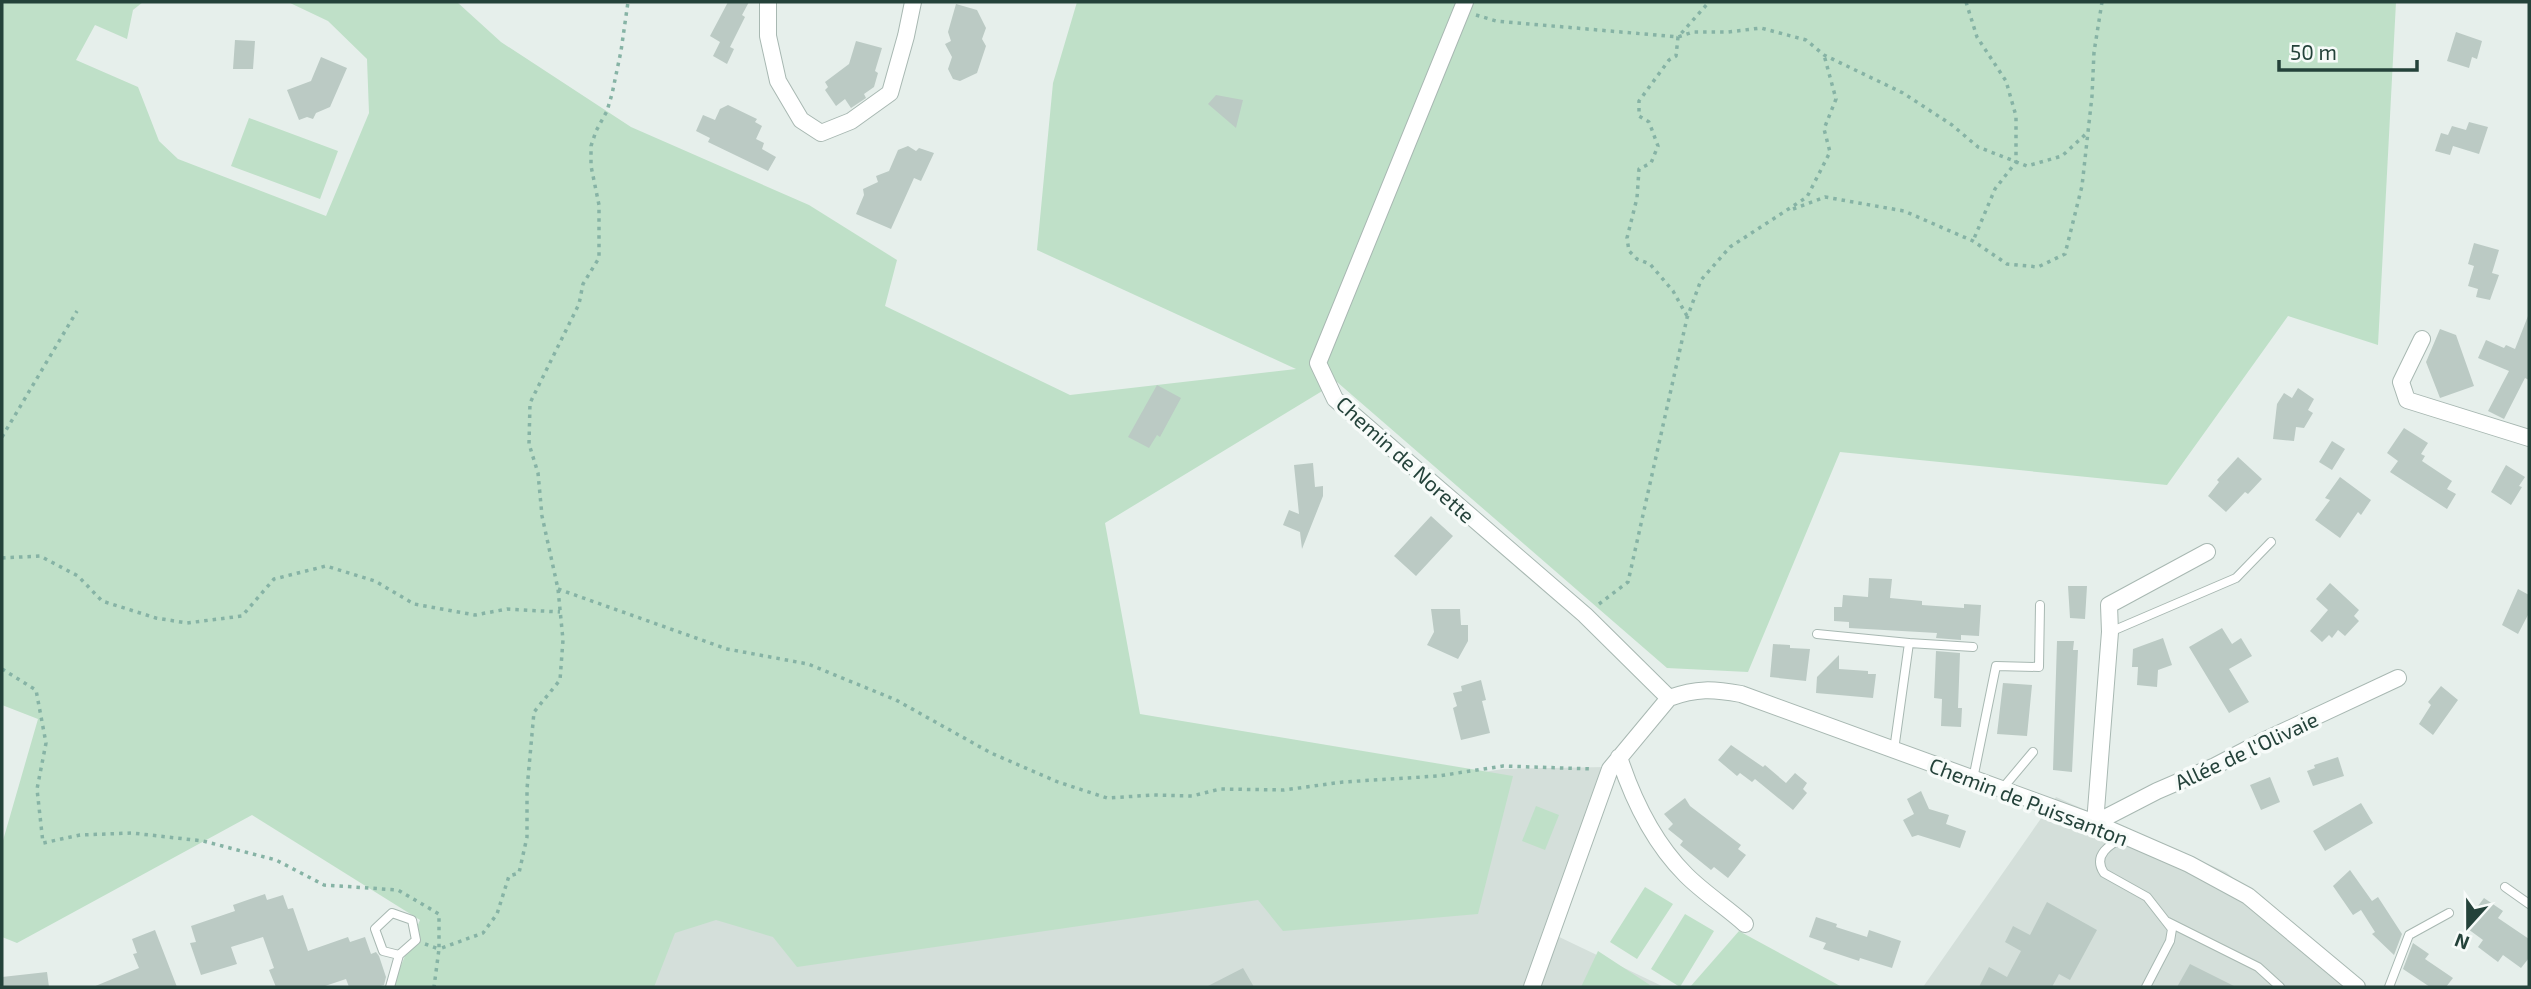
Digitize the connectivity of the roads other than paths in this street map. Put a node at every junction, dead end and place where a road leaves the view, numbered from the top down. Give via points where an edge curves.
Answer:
1 (768, 2) edge
2 (913, 2) edge
3 (1463, 6) edge
4 (2422, 339) dead end
5 (2529, 438) edge
6 (2272, 542) dead end
7 (2207, 552) dead end
8 (2040, 605) dead end
9 (2110, 632) junction
10 (1817, 634) dead end
11 (1909, 643) junction
12 (1973, 647) dead end
13 (2398, 678) dead end
14 (1670, 698) junction
15 (1894, 750) junction
16 (2033, 752) dead end
17 (1615, 763) junction
18 (1973, 779) junction
19 (2002, 789) junction
20 (2095, 823) junction
21 (2125, 837) junction
22 (2505, 887) dead end
23 (2529, 904) edge
24 (2449, 914) dead end
25 (2162, 919) junction
26 (1745, 924) dead end
27 (399, 955) junction
28 (390, 987) edge
29 (1532, 987) edge
30 (2146, 987) edge
31 (2280, 987) edge
32 (2357, 987) edge
33 (2389, 987) edge

1 - 2 street via 768,36 778,81 801,120 821,132 851,121 890,93
3 - 14 street, Chemin de Norette via 1318,363 1335,399 1585,615
4 - 5 street via 2402,382 2407,400
6 - 9 lane via 2236,578
7 - 9 street via 2109,605
8 - 18 lane via 2039,667 1996,666
9 - 20 street
10 - 11 lane
11 - 12 lane
11 - 15 lane
13 - 20 street, Allée de l'Olivaie
14 - 15 street, Chemin de Puissanton via 1692,690 1741,694
14 - 17 street
15 - 18 street, Chemin de Puissanton
16 - 19 lane
17 - 26 street via 1663,850
17 - 29 street
18 - 19 street, Chemin de Puissanton
19 - 20 street, Chemin de Puissanton
20 - 21 street, Chemin de Puissanton
21 - 25 lane via 2108,846 2100,867 2147,897
21 - 32 street, Chemin de Puissanton via 2248,896
22 - 23 lane
24 - 33 lane via 2409,935
25 - 30 lane via 2172,929 2170,941
25 - 31 lane via 2258,967
27 - 27 lane via 416,940 412,920 393,913 375,929 383,951
27 - 28 lane

